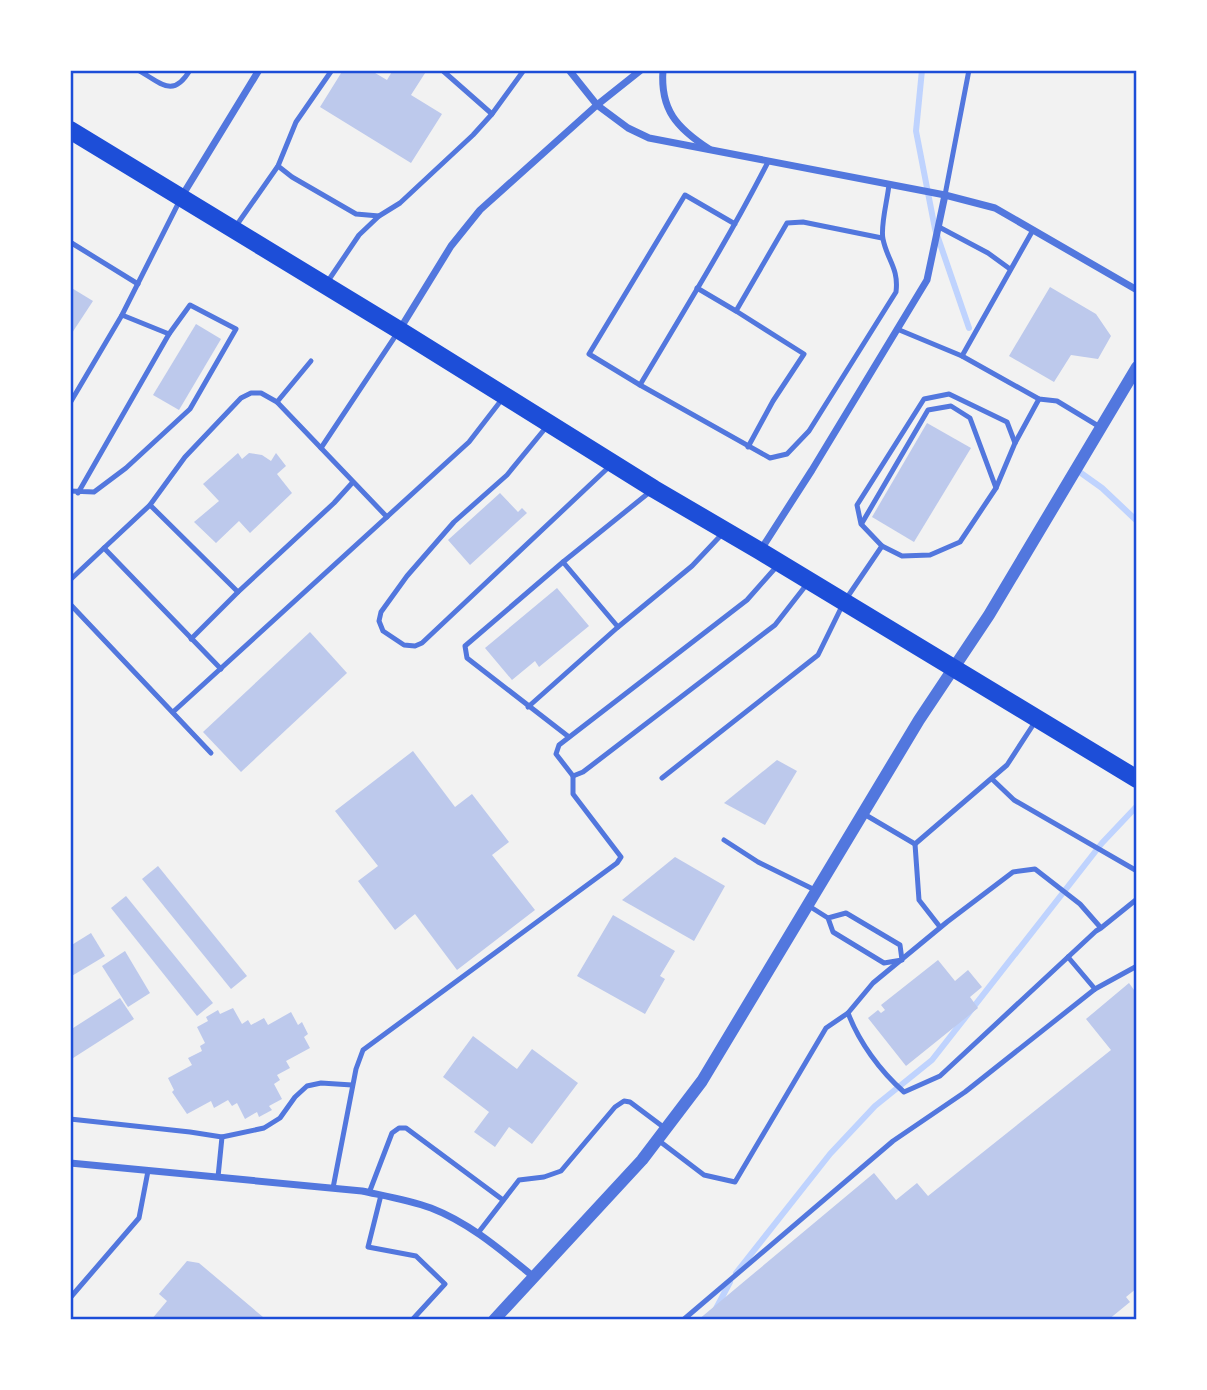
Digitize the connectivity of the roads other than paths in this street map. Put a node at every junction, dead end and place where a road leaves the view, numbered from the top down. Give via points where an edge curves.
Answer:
1 (138, 70) edge
2 (190, 70) edge
3 (259, 70) edge
4 (332, 70) edge
5 (442, 70) edge
6 (524, 70) edge
7 (569, 70) edge
8 (641, 70) edge
9 (663, 70) edge
10 (970, 70) edge
11 (597, 106) junction
12 (492, 114) junction
13 (70, 130) edge
14 (712, 152) junction
15 (768, 162) junction
16 (278, 166) junction
17 (889, 184) junction
18 (945, 195) junction
19 (182, 197) junction
20 (379, 215) junction
21 (735, 224) junction
22 (939, 228) junction
23 (234, 229) junction
24 (1033, 230) junction
25 (882, 238) junction
26 (70, 242) edge
27 (1010, 269) junction
28 (138, 284) junction
29 (326, 284) junction
30 (697, 288) junction
31 (1137, 290) edge
32 (736, 311) junction
33 (122, 315) junction
34 (897, 329) junction
35 (399, 330) junction
36 (169, 334) junction
37 (962, 356) junction
38 (311, 361) dead end
39 (1137, 367) edge
40 (640, 384) junction
41 (505, 395) junction
42 (1039, 399) junction
43 (277, 402) junction
44 (70, 403) edge
45 (550, 423) junction
46 (1100, 427) junction
47 (1014, 443) junction
48 (748, 447) junction
49 (321, 448) junction
50 (613, 462) junction
51 (354, 482) junction
52 (996, 488) junction
53 (654, 489) junction
54 (70, 491) edge
55 (78, 493) junction
56 (149, 505) junction
57 (387, 517) junction
58 (861, 524) junction
59 (726, 530) junction
60 (882, 546) junction
61 (104, 548) junction
62 (760, 551) junction
63 (563, 562) junction
64 (780, 562) junction
65 (72, 573) edge
66 (70, 580) edge
67 (809, 581) junction
68 (238, 592) junction
69 (844, 602) junction
70 (70, 604) edge
71 (618, 627) junction
72 (191, 639) junction
73 (953, 668) junction
74 (221, 669) junction
75 (528, 707) junction
76 (173, 712) junction
77 (1037, 719) junction
78 (569, 737) junction
79 (211, 753) dead end
80 (573, 776) junction
81 (662, 778) dead end
82 (992, 779) junction
83 (1137, 779) edge
84 (864, 814) junction
85 (724, 841) dead end
86 (915, 844) junction
87 (1137, 871) edge
88 (818, 891) junction
89 (1137, 899) edge
90 (809, 906) junction
91 (828, 918) junction
92 (940, 928) junction
93 (1101, 928) junction
94 (1068, 957) junction
95 (902, 960) junction
96 (1137, 965) edge
97 (1095, 989) junction
98 (848, 1013) junction
99 (352, 1085) junction
100 (70, 1119) edge
101 (662, 1135) junction
102 (222, 1137) junction
103 (70, 1163) edge
104 (148, 1171) junction
105 (218, 1177) junction
106 (333, 1188) junction
107 (369, 1193) junction
108 (382, 1195) junction
109 (502, 1200) junction
110 (478, 1233) junction
111 (534, 1277) junction
112 (70, 1298) edge
113 (412, 1320) edge
114 (494, 1320) edge
115 (683, 1320) edge

1 - 2 lane via 173,88
3 - 19 street
4 - 16 lane via 296,122
5 - 12 lane
6 - 12 lane
7 - 11 street
8 - 11 street
9 - 14 street via 663,98 677,124
10 - 18 lane
11 - 14 street via 649,138
11 - 35 street via 480,210 451,246
12 - 20 lane via 400,203
13 - 19 main road
14 - 15 street
15 - 17 street
15 - 21 lane
16 - 20 lane via 356,214
16 - 23 lane
17 - 18 street
17 - 25 lane
18 - 22 street
18 - 24 street via 995,208
19 - 23 main road
19 - 28 lane
20 - 29 lane via 359,235
21 - 30 lane
21 - 40 lane via 685,195 589,354
22 - 27 lane
22 - 34 street via 926,280
23 - 29 main road
24 - 27 lane
24 - 31 street
25 - 32 lane via 787,223
25 - 48 lane via 895,266 896,292 809,431 787,454 770,458
26 - 28 lane
27 - 37 lane
28 - 33 lane
29 - 35 main road
30 - 32 lane
30 - 40 lane
32 - 48 lane via 804,354
33 - 36 lane
33 - 44 lane
34 - 37 lane
34 - 62 street
35 - 41 main road
35 - 49 lane
36 - 55 lane
36 - 55 lane via 190,305 236,329 190,409 126,468 94,492
37 - 42 lane
38 - 43 lane
39 - 46 street
40 - 48 lane
41 - 45 main road
41 - 57 lane via 469,442
42 - 46 lane via 1057,401
42 - 47 lane
43 - 49 lane
43 - 56 lane via 261,393 241,398
45 - 50 main road
45 - 50 lane via 507,475 454,522 407,576 381,612 383,631 404,645 422,643
46 - 73 street
47 - 52 lane
47 - 58 lane via 1007,422 949,394 924,399 857,505
49 - 51 lane
50 - 53 main road
51 - 57 lane
51 - 68 lane
52 - 58 lane via 970,418 951,406 928,410
52 - 60 lane via 960,542 930,555 902,556
53 - 59 main road
53 - 63 lane
54 - 55 lane
56 - 61 lane
56 - 68 lane
57 - 74 lane
58 - 60 lane
59 - 62 main road
59 - 71 lane via 692,566
60 - 69 lane
61 - 65 lane
61 - 72 lane
62 - 64 main road
63 - 71 lane
63 - 75 lane via 465,646 467,658
64 - 67 main road
64 - 78 lane via 747,600
65 - 66 lane
67 - 69 main road
67 - 80 lane via 775,625
68 - 72 lane
69 - 73 main road
69 - 81 lane via 818,656
70 - 76 lane
71 - 75 lane
72 - 74 lane
73 - 77 main road
73 - 84 street
74 - 76 lane
75 - 78 lane
76 - 79 lane
77 - 82 lane via 1007,765
77 - 83 main road
78 - 80 lane via 556,754
80 - 99 lane via 573,794 618,852 617,863 363,1050
82 - 86 lane
82 - 87 lane via 1014,800
84 - 86 lane
84 - 88 street
85 - 88 lane
86 - 92 lane via 919,900
88 - 90 street
89 - 93 lane
90 - 91 lane
90 - 101 street via 702,1081
91 - 95 lane via 833,932 884,963
91 - 95 lane via 846,913 900,945
92 - 93 lane via 1013,872 1035,869 1080,904
92 - 95 lane
93 - 94 lane
94 - 97 lane
94 - 98 lane via 940,1076 904,1092 855,1031
95 - 98 lane via 873,983
96 - 97 lane
97 - 115 lane via 965,1092 892,1141
98 - 101 lane via 826,1028 735,1182 704,1175
99 - 102 lane via 307,1086 281,1118 264,1128
99 - 106 lane
100 - 102 lane
101 - 109 lane via 624,1101 561,1171 519,1181
101 - 111 street
102 - 105 lane
103 - 104 street
104 - 105 street
104 - 112 lane via 139,1218
105 - 106 street
106 - 107 street
107 - 108 street
107 - 109 lane via 392,1133 406,1128
108 - 110 street via 431,1208
108 - 113 lane via 368,1247 416,1256 445,1283
109 - 110 lane
110 - 111 street
111 - 114 street

